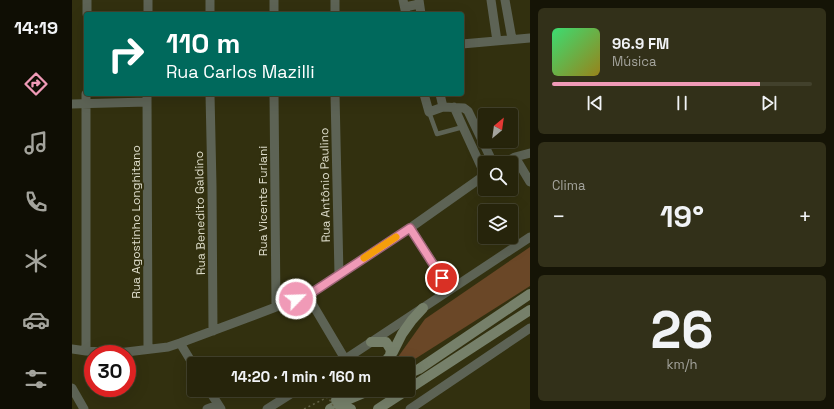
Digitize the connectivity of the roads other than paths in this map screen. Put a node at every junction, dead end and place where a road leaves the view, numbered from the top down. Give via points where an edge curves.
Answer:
1 (87, 0) edge
2 (148, 0) edge
3 (210, 0) edge
4 (274, 0) edge
5 (335, 0) edge
6 (491, 0) edge
7 (505, 0) edge
8 (419, 2) edge
9 (405, 7) edge
10 (87, 12) edge
11 (148, 12) edge
12 (210, 12) edge
13 (274, 12) edge
14 (335, 12) edge
15 (421, 12) edge
16 (530, 38) edge
17 (512, 39) junction
18 (497, 41) junction
19 (464, 44) edge
20 (86, 96) edge
21 (210, 96) edge
22 (274, 96) edge
23 (335, 96) edge
24 (425, 96) edge
25 (440, 96) edge
26 (147, 98) edge
27 (72, 104) edge
28 (86, 104) junction
29 (443, 107) junction
30 (454, 108) junction
31 (429, 112) junction
32 (464, 127) junction
33 (530, 153) edge
34 (490, 156) edge
35 (518, 157) edge
36 (478, 159) edge
37 (518, 163) edge
38 (478, 180) edge
39 (530, 182) edge
40 (410, 228) junction
41 (530, 237) edge
42 (339, 275) junction
43 (450, 290) junction
44 (530, 294) edge
45 (307, 295) junction
46 (276, 308) junction
47 (423, 308) junction
48 (530, 310) edge
49 (530, 328) edge
50 (213, 331) junction
51 (371, 342) junction
52 (180, 343) junction
53 (148, 349) junction
54 (76, 350) edge
55 (390, 355) joint
56 (189, 357) edge
57 (338, 357) edge
58 (348, 357) edge
59 (415, 371) edge
60 (72, 388) edge
61 (213, 397) edge
62 (286, 397) edge
63 (341, 397) edge
64 (357, 397) edge
65 (219, 407) edge
66 (334, 408) edge
67 (84, 409) edge
68 (207, 409) edge
69 (267, 409) edge
70 (327, 409) edge
71 (351, 409) edge
72 (378, 409) edge
73 (410, 409) edge

1 - 10 street
2 - 11 street
3 - 12 street
4 - 13 street
5 - 14 street
6 - 18 street
7 - 17 street
8 - 9 street
8 - 15 street
16 - 17 street
17 - 18 street
18 - 19 street
20 - 28 street
21 - 50 street, Rua Benedito Galdino
22 - 46 street, Rua Vicente Furlani
23 - 42 street, Rua Antônio Paulino
24 - 31 street
25 - 29 street
26 - 28 street
26 - 53 street, Rua Agostinho Longhitano
27 - 28 street
28 - 54 street
29 - 30 street
29 - 31 street
30 - 32 street
30 - 34 street via 464,108 468,111
31 - 32 lane via 437,134
32 - 36 street
33 - 35 street
37 - 39 street
38 - 40 street
40 - 42 street
40 - 43 street
41 - 43 street
42 - 45 street
43 - 47 street
44 - 59 main road
45 - 46 street
45 - 57 street
46 - 50 street
47 - 51 street
47 - 55 main road via 412,320
48 - 72 main road
49 - 73 street
50 - 52 street
51 - 55 main road via 386,342 391,350
51 - 58 street
52 - 53 street
52 - 56 street
53 - 54 street via 118,353
60 - 67 street
61 - 65 street
62 - 69 street
63 - 70 main road
64 - 66 main road
65 - 68 street
66 - 71 main road via 344,406

